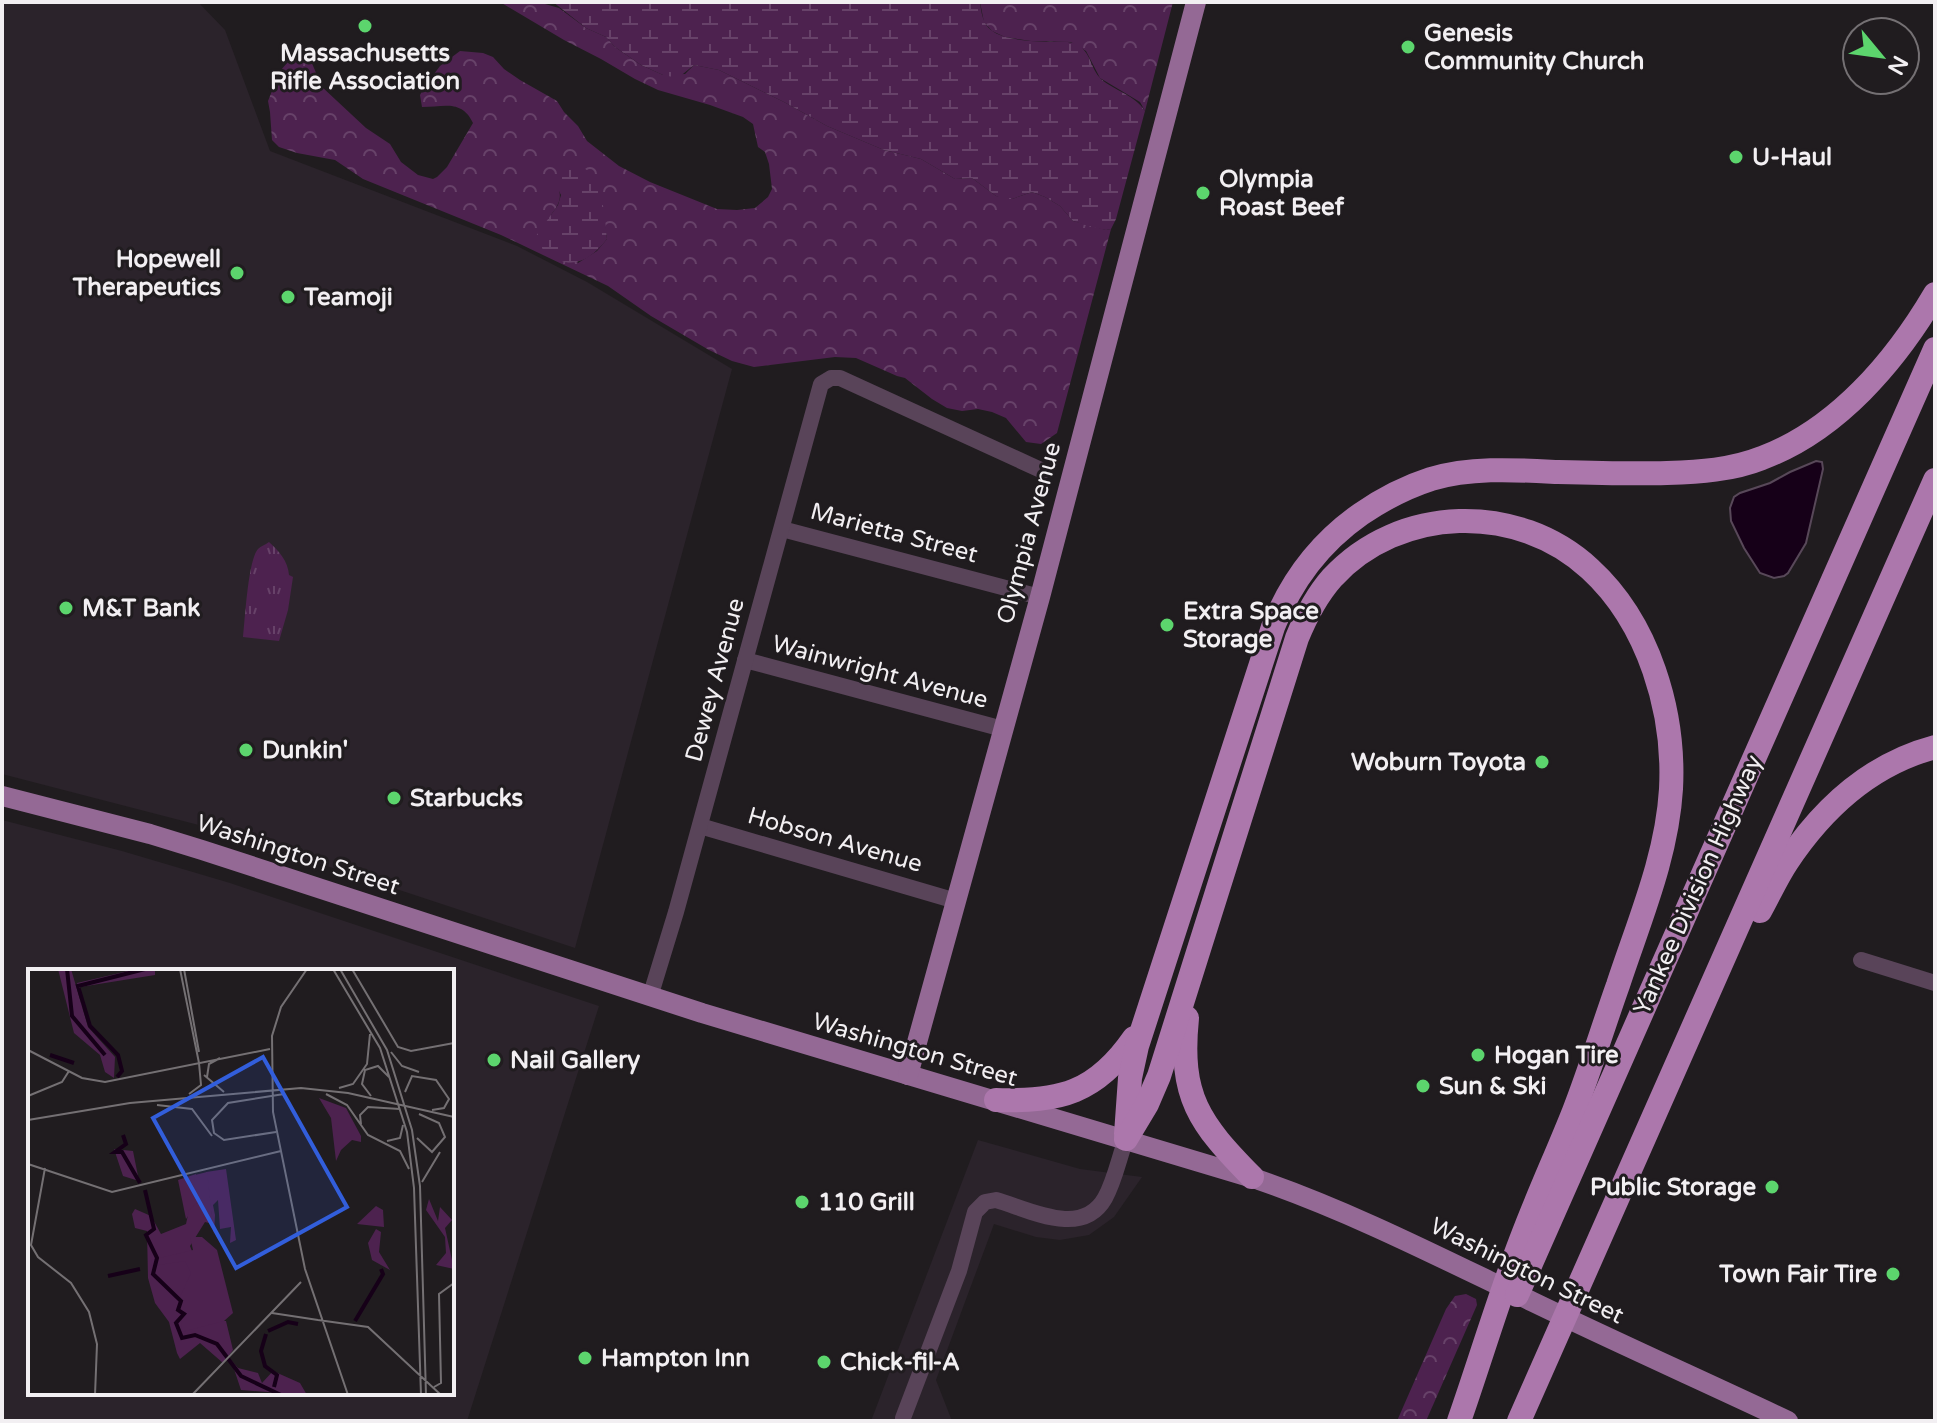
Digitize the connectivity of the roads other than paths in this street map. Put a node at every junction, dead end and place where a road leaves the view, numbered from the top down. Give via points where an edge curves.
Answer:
1 (1196, 2) edge
2 (1935, 294) edge
3 (1935, 349) edge
4 (1043, 471) dead end
5 (1935, 480) edge
6 (782, 529) junction
7 (1040, 597) junction
8 (745, 660) junction
9 (1003, 729) junction
10 (1935, 747) edge
11 (2, 796) edge
12 (700, 826) junction
13 (956, 901) junction
14 (1195, 957) junction
15 (1861, 960) dead end
16 (1935, 983) edge
17 (650, 997) junction
18 (1146, 1019) junction
19 (1680, 1057) junction
20 (908, 1075) junction
21 (996, 1100) junction
22 (1126, 1139) junction
23 (1252, 1177) junction
24 (903, 1418) dead end
25 (1460, 1421) edge
26 (1519, 1421) edge
27 (1788, 1421) edge

1 - 7 main road, Olympia Avenue
2 - 18 highway via 1904,342 1863,388 1816,430 1763,458 1702,472 1470,471 1403,490 1351,521 1315,555 1273,627
3 - 25 highway, Yankee Division Highway
4 - 6 street, Dewey Avenue via 836,377 819,388
5 - 19 highway
6 - 7 street, Marietta Street
6 - 8 street, Dewey Avenue
7 - 9 main road, Olympia Avenue
8 - 9 street, Wainwright Avenue
8 - 12 street, Dewey Avenue
9 - 13 main road, Olympia Avenue
10 - 19 highway via 1877,771 1822,817 1786,863
11 - 17 main road, Washington Street via 202,850
12 - 13 street, Hobson Avenue
12 - 17 street, Dewey Avenue
13 - 20 main road, Olympia Avenue
14 - 22 highway via 1156,1085
14 - 23 highway via 1185,1048 1191,1094 1207,1128
14 - 25 highway via 1297,638 1311,608 1341,569 1401,531 1471,521 1545,538 1589,567 1634,627 1658,683 1671,747 1668,819 1589,1070 1520,1242
15 - 16 street
17 - 20 main road, Washington Street
18 - 21 highway via 1120,1057 1084,1087 1044,1100
18 - 22 highway via 1130,1072
19 - 26 highway
20 - 21 main road, Washington Street
21 - 22 main road, Washington Street
22 - 23 main road, Washington Street
22 - 24 street via 1107,1194 1086,1216 1060,1219 996,1200 979,1206
23 - 27 main road, Washington Street via 1338,1210

